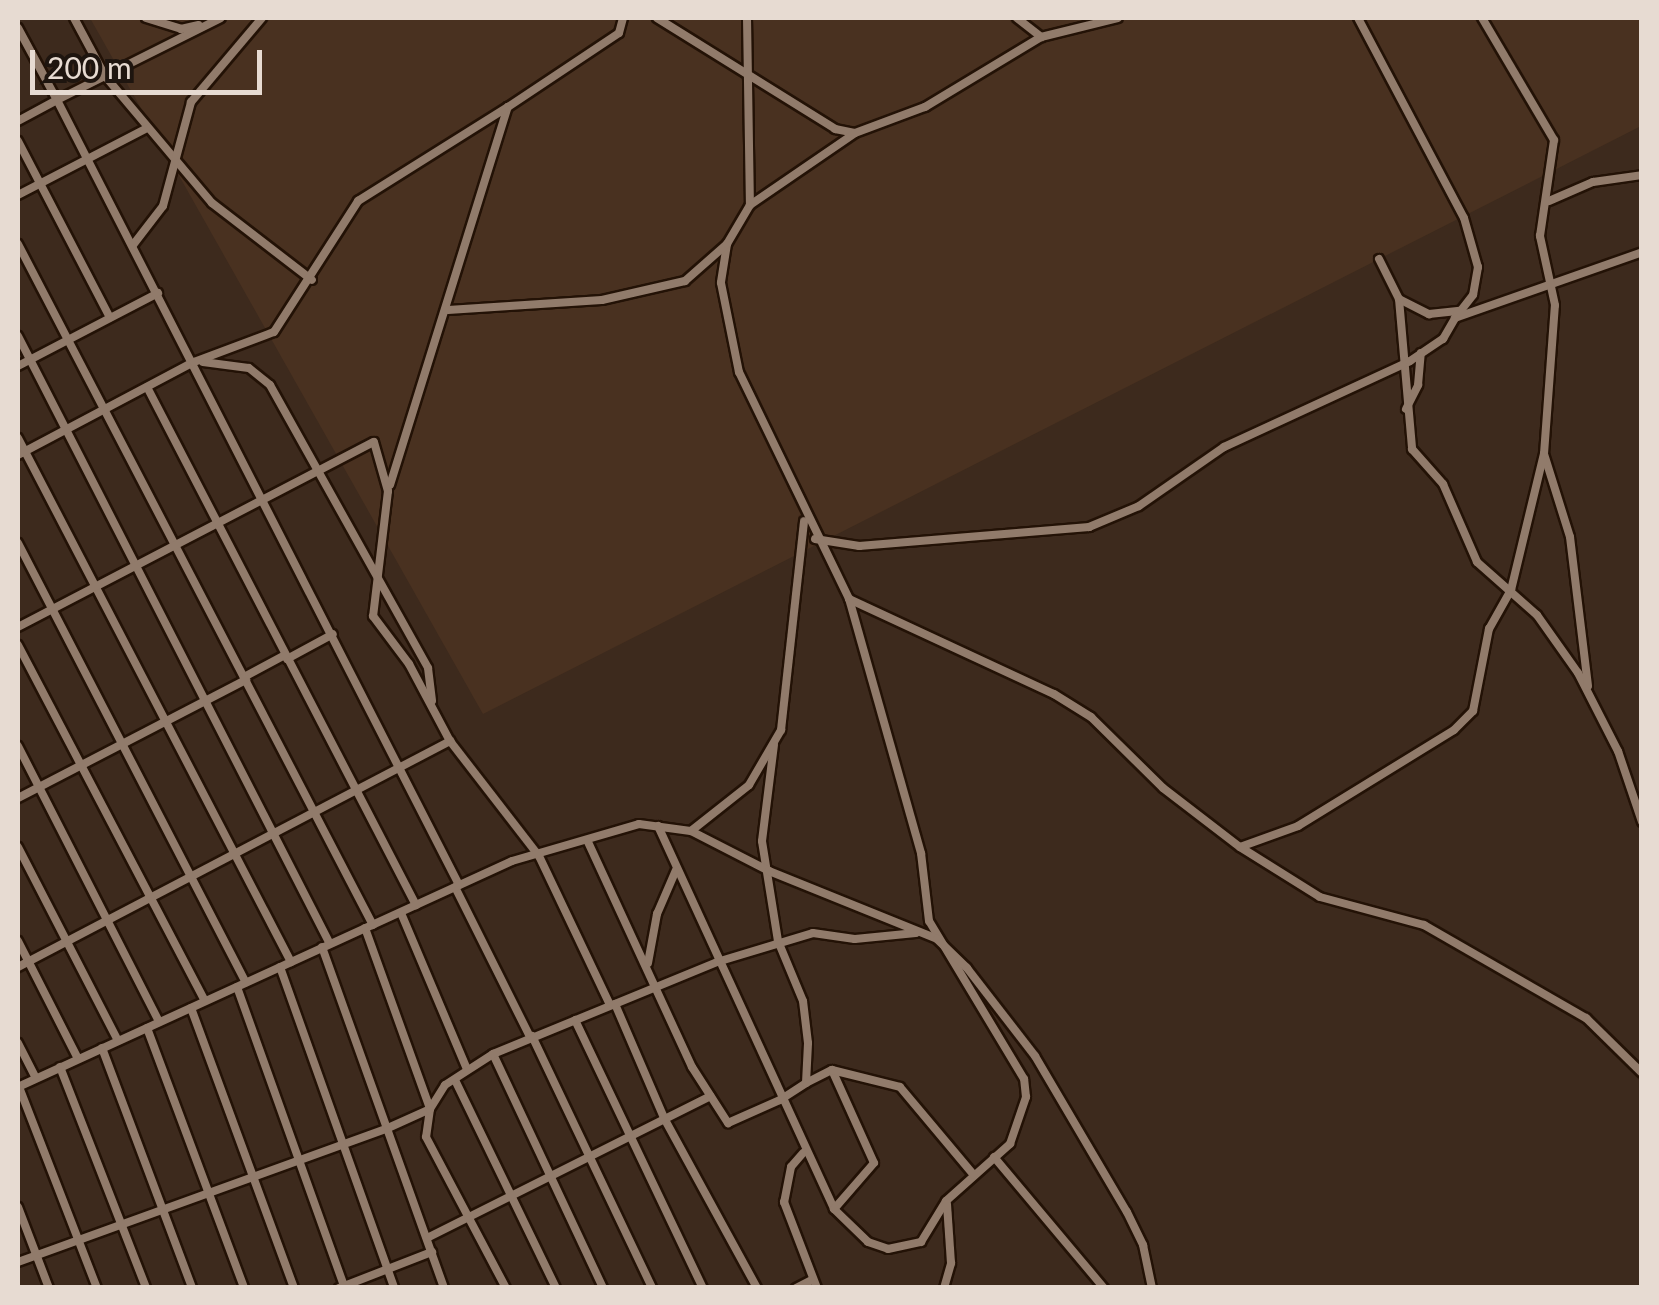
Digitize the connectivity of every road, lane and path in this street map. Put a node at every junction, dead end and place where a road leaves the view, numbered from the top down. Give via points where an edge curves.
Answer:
1 (74, 18) edge
2 (146, 18) edge
3 (262, 18) edge
4 (622, 18) edge
5 (657, 18) edge
6 (747, 18) edge
7 (1017, 18) edge
8 (1118, 18) edge
9 (1358, 18) edge
10 (1482, 18) edge
11 (217, 20) edge
12 (18, 28) edge
13 (1041, 37) junction
14 (746, 72) junction
15 (104, 76) junction
16 (56, 100) junction
17 (508, 106) junction
18 (18, 120) edge
19 (147, 128) junction
20 (854, 133) junction
21 (18, 141) edge
22 (87, 159) junction
23 (175, 160) junction
24 (1642, 175) edge
25 (40, 183) junction
26 (18, 195) edge
27 (1549, 201) junction
28 (750, 205) junction
29 (18, 244) edge
30 (727, 244) junction
31 (132, 245) junction
32 (1642, 252) edge
33 (1380, 259) dead end
34 (312, 280) junction
35 (1550, 286) junction
36 (158, 293) junction
37 (1399, 299) junction
38 (448, 310) junction
39 (1458, 314) junction
40 (110, 318) junction
41 (18, 336) edge
42 (68, 340) junction
43 (1421, 354) junction
44 (30, 359) junction
45 (194, 362) junction
46 (1404, 364) junction
47 (18, 366) edge
48 (146, 387) junction
49 (104, 409) junction
50 (1406, 409) junction
51 (63, 432) junction
52 (18, 438) edge
53 (21, 453) edge
54 (1544, 454) junction
55 (320, 466) junction
56 (388, 490) junction
57 (264, 496) junction
58 (804, 516) junction
59 (217, 521) junction
60 (814, 539) junction
61 (174, 543) junction
62 (18, 544) edge
63 (134, 564) junction
64 (376, 568) junction
65 (93, 588) junction
66 (1511, 590) junction
67 (848, 599) junction
68 (52, 610) junction
69 (18, 627) edge
70 (333, 634) junction
71 (18, 645) edge
72 (286, 657) junction
73 (245, 678) junction
74 (1590, 695) junction
75 (204, 702) junction
76 (434, 712) junction
77 (166, 721) junction
78 (450, 741) junction
79 (122, 744) junction
80 (774, 745) junction
81 (18, 746) edge
82 (82, 764) junction
83 (401, 766) junction
84 (39, 787) junction
85 (357, 790) junction
86 (18, 798) edge
87 (315, 812) junction
88 (1642, 822) edge
89 (658, 826) junction
90 (691, 831) junction
91 (273, 836) junction
92 (588, 842) junction
93 (18, 846) edge
94 (1240, 847) junction
95 (232, 856) junction
96 (539, 856) junction
97 (676, 870) junction
98 (769, 871) junction
99 (192, 876) junction
100 (457, 886) junction
101 (152, 897) junction
102 (416, 905) junction
103 (401, 912) junction
104 (108, 920) junction
105 (369, 926) junction
106 (920, 933) junction
107 (937, 939) junction
108 (67, 941) junction
109 (778, 941) junction
110 (18, 942) edge
111 (326, 946) junction
112 (28, 962) junction
113 (291, 962) junction
114 (717, 962) junction
115 (648, 963) junction
116 (18, 967) edge
117 (280, 967) junction
118 (242, 984) junction
119 (660, 987) junction
120 (205, 1001) junction
121 (612, 1004) junction
122 (191, 1008) junction
123 (575, 1020) junction
124 (159, 1022) junction
125 (146, 1028) junction
126 (531, 1037) junction
127 (118, 1041) junction
128 (18, 1043) edge
129 (102, 1048) junction
130 (493, 1054) junction
131 (78, 1059) junction
132 (60, 1067) junction
133 (468, 1069) junction
134 (832, 1070) junction
135 (1642, 1073) edge
136 (36, 1078) junction
137 (456, 1080) junction
138 (806, 1084) junction
139 (18, 1087) edge
140 (710, 1096) junction
141 (780, 1100) junction
142 (430, 1109) junction
143 (664, 1118) junction
144 (388, 1128) junction
145 (629, 1135) junction
146 (342, 1145) junction
147 (803, 1152) junction
148 (589, 1156) junction
149 (994, 1157) junction
150 (300, 1160) junction
151 (972, 1174) junction
152 (552, 1175) junction
153 (255, 1176) junction
154 (212, 1192) junction
155 (512, 1197) junction
156 (946, 1201) junction
157 (18, 1206) edge
158 (167, 1208) junction
159 (834, 1209) junction
160 (472, 1218) junction
161 (120, 1222) junction
162 (427, 1238) junction
163 (79, 1240) junction
164 (432, 1252) junction
165 (37, 1254) junction
166 (18, 1262) edge
167 (387, 1269) junction
168 (814, 1284) edge
169 (343, 1287) edge
170 (48, 1288) edge
171 (96, 1288) edge
172 (146, 1288) edge
173 (192, 1288) edge
174 (244, 1288) edge
175 (294, 1288) edge
176 (394, 1288) edge
177 (444, 1288) edge
178 (506, 1288) edge
179 (556, 1288) edge
180 (603, 1288) edge
181 (652, 1288) edge
182 (703, 1288) edge
183 (757, 1288) edge
184 (796, 1288) edge
185 (944, 1288) edge
186 (1104, 1288) edge
187 (1152, 1288) edge

1 - 15 street
2 - 11 street via 181,29
3 - 23 street via 191,102
4 - 17 street via 620,33
5 - 14 street
6 - 14 street
7 - 13 street
8 - 13 street
9 - 39 street via 1464,218 1478,267 1473,295
10 - 27 street via 1554,140
11 - 15 street
12 - 16 street
13 - 20 street via 925,108
14 - 20 street via 836,129
14 - 28 street
15 - 16 street
15 - 19 street
16 - 18 street
16 - 22 street
17 - 34 street via 358,201
17 - 38 street
19 - 22 street
19 - 23 street
20 - 28 street
21 - 25 street
22 - 25 street
22 - 31 street
23 - 31 street via 164,206
23 - 34 street via 256,242
24 - 27 street via 1592,182
25 - 26 street
25 - 40 street
27 - 35 street via 1540,236
28 - 30 street
29 - 42 street
30 - 38 street via 686,281 643,294
30 - 58 street via 721,283 739,372
31 - 36 street
32 - 35 street
33 - 37 street
34 - 45 street via 274,332
35 - 39 street
35 - 54 street via 1555,306
36 - 40 street
36 - 45 street
37 - 39 street via 1429,314
37 - 46 street
38 - 56 street
39 - 43 street via 1442,339
40 - 42 street
41 - 44 street
42 - 44 street
42 - 49 street
43 - 46 street
43 - 50 street via 1418,385
44 - 47 street
44 - 51 street
45 - 48 street
45 - 55 street via 249,368 270,385
45 - 57 street
46 - 50 street
46 - 60 street via 1224,447 1139,506 1089,527 859,546
48 - 49 street
48 - 59 street
49 - 51 street
49 - 61 street
50 - 66 street via 1412,448 1443,484 1477,562
51 - 53 street
51 - 63 street
52 - 53 street
53 - 65 street
54 - 66 street
54 - 74 street via 1570,537
55 - 56 street via 374,442
55 - 57 street
55 - 64 street
56 - 64 street
57 - 59 street
57 - 70 street
58 - 60 street
58 - 80 street via 804,557
59 - 61 street
59 - 72 street
60 - 67 street
61 - 63 street
61 - 73 street
62 - 68 street
63 - 65 street
63 - 75 street
64 - 76 street via 428,668
64 - 76 street via 373,616
65 - 68 street
65 - 77 street
66 - 74 street via 1538,615
66 - 94 street via 1489,629 1473,711 1454,730 1298,826
67 - 94 street via 1091,717 1163,788
67 - 107 street via 862,665 903,784
68 - 69 street
68 - 79 street
70 - 72 street
70 - 83 street
71 - 82 street
72 - 73 street
72 - 85 street
73 - 75 street
73 - 87 street
74 - 88 street
75 - 77 street
75 - 91 street
76 - 78 street
77 - 79 street
77 - 95 street
78 - 83 street
78 - 96 street
79 - 82 street
79 - 99 street
80 - 90 street via 749,785
80 - 98 street via 763,809
81 - 84 street
82 - 84 street
82 - 101 street
83 - 85 street
83 - 100 street
84 - 86 street
84 - 104 street
85 - 87 street
85 - 102 street
87 - 91 street
87 - 105 street
89 - 90 street
89 - 92 street via 638,824
89 - 97 street
90 - 98 street
91 - 95 street
91 - 111 street
92 - 96 street
92 - 115 street
93 - 108 street
94 - 135 street via 1320,897 1424,925 1586,1018
95 - 99 street
95 - 113 street
96 - 100 street
96 - 121 street
97 - 114 street
97 - 115 street via 657,914
98 - 106 street via 871,907
98 - 109 street
99 - 101 street
99 - 118 street
100 - 102 street
100 - 126 street
101 - 104 street
101 - 120 street
102 - 103 street
103 - 105 street
103 - 133 street
104 - 108 street
104 - 124 street
105 - 111 street
105 - 142 street
106 - 107 street
106 - 109 street via 855,939 813,933
107 - 149 street via 1024,1079 1026,1097 1010,1144
107 - 187 street via 1034,1056 1143,1244
108 - 112 street
108 - 127 street
109 - 114 street
109 - 138 street via 803,1001
110 - 112 street
111 - 113 street
111 - 144 street
112 - 116 street
112 - 131 street
113 - 117 street
114 - 119 street
114 - 141 street
115 - 119 street
117 - 118 street
117 - 146 street
118 - 120 street
118 - 150 street
119 - 121 street
119 - 140 street
120 - 122 street
121 - 123 street
121 - 143 street
122 - 124 street
122 - 153 street
123 - 126 street
123 - 145 street
124 - 125 street
125 - 127 street
125 - 154 street
126 - 130 street
126 - 148 street
127 - 129 street
128 - 136 street
129 - 131 street
129 - 158 street
130 - 133 street
130 - 152 street
131 - 132 street
132 - 136 street
132 - 161 street
133 - 137 street
134 - 138 street
134 - 151 street via 900,1086
134 - 159 street via 874,1163
136 - 139 street
137 - 142 street
137 - 155 street
138 - 141 street
139 - 163 street
140 - 141 street via 728,1123
140 - 143 street
141 - 147 street
142 - 144 street
142 - 160 street via 426,1138
143 - 145 street
143 - 183 street
144 - 146 street
144 - 162 street
145 - 148 street
145 - 182 street
146 - 150 street
146 - 167 street
147 - 159 street
147 - 168 street via 791,1167 784,1202
148 - 152 street
148 - 181 street
149 - 151 street
149 - 186 street
150 - 153 street
150 - 169 street
151 - 156 street
152 - 155 street
152 - 180 street
153 - 154 street
153 - 175 street
154 - 158 street
154 - 174 street
155 - 160 street
155 - 179 street
156 - 159 street via 932,1230 908,1248 868,1242
156 - 185 street via 951,1262
157 - 165 street
158 - 161 street
158 - 173 street
160 - 162 street
160 - 178 street
161 - 163 street
161 - 172 street
162 - 164 street
163 - 165 street
163 - 171 street
164 - 167 street
164 - 177 street
165 - 166 street
165 - 170 street
167 - 169 street
167 - 176 street
168 - 184 street

